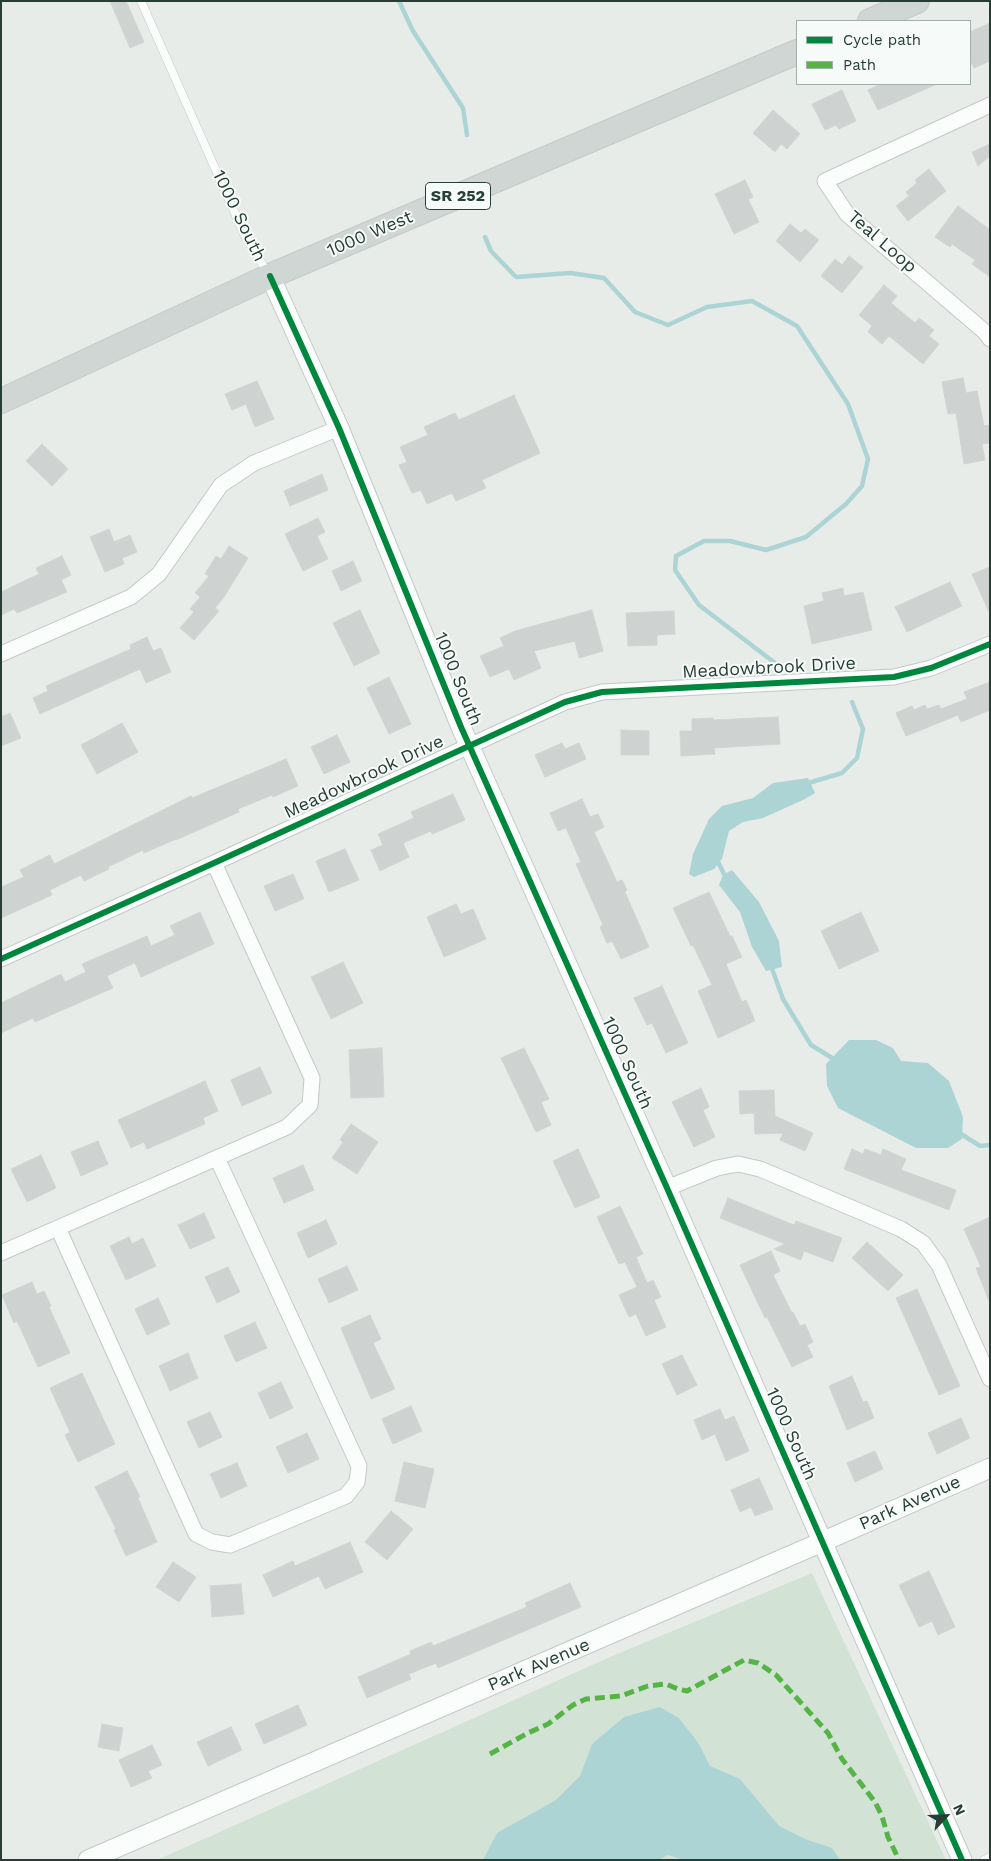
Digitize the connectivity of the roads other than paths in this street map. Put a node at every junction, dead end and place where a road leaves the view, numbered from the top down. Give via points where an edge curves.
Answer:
1 (141, 1) edge
2 (917, 1) edge
3 (872, 20) edge
4 (796, 52) edge
5 (990, 105) edge
6 (270, 276) junction
7 (990, 339) edge
8 (1, 401) edge
9 (339, 428) junction
10 (990, 644) edge
11 (1, 654) edge
12 (469, 744) junction
13 (214, 863) junction
14 (1, 959) edge
15 (217, 1158) junction
16 (667, 1188) junction
17 (58, 1228) junction
18 (1, 1253) edge
19 (990, 1379) edge
20 (990, 1468) edge
21 (822, 1542) junction
22 (990, 1857) edge
23 (88, 1860) edge
24 (962, 1860) edge
25 (984, 1860) edge

1 - 6 lane, 1000 South via 245,236
2 - 3 main road
4 - 6 main road, 1000 West / SR 252
5 - 7 street, Teal Loop via 825,181 847,214
6 - 8 main road, 1000 West / SR 252
6 - 9 street, 1000 South
9 - 11 street via 254,463 221,485 159,574 130,597
9 - 12 street, 1000 South
10 - 12 street, Meadowbrook Drive via 931,668 894,677 602,692 565,702
12 - 13 street, Meadowbrook Drive
12 - 16 street, 1000 South
13 - 14 street, Meadowbrook Drive
13 - 15 street via 312,1078 310,1105 287,1127
15 - 17 street
15 - 17 street via 359,1466 357,1482 346,1496 230,1544 212,1542 196,1534
16 - 19 street via 717,1168 738,1164 760,1169 901,1229 923,1242 939,1265
16 - 21 street, 1000 South
17 - 18 street
20 - 21 street, Park Avenue
21 - 23 street, Park Avenue
21 - 24 street, 1000 South
22 - 25 lane

